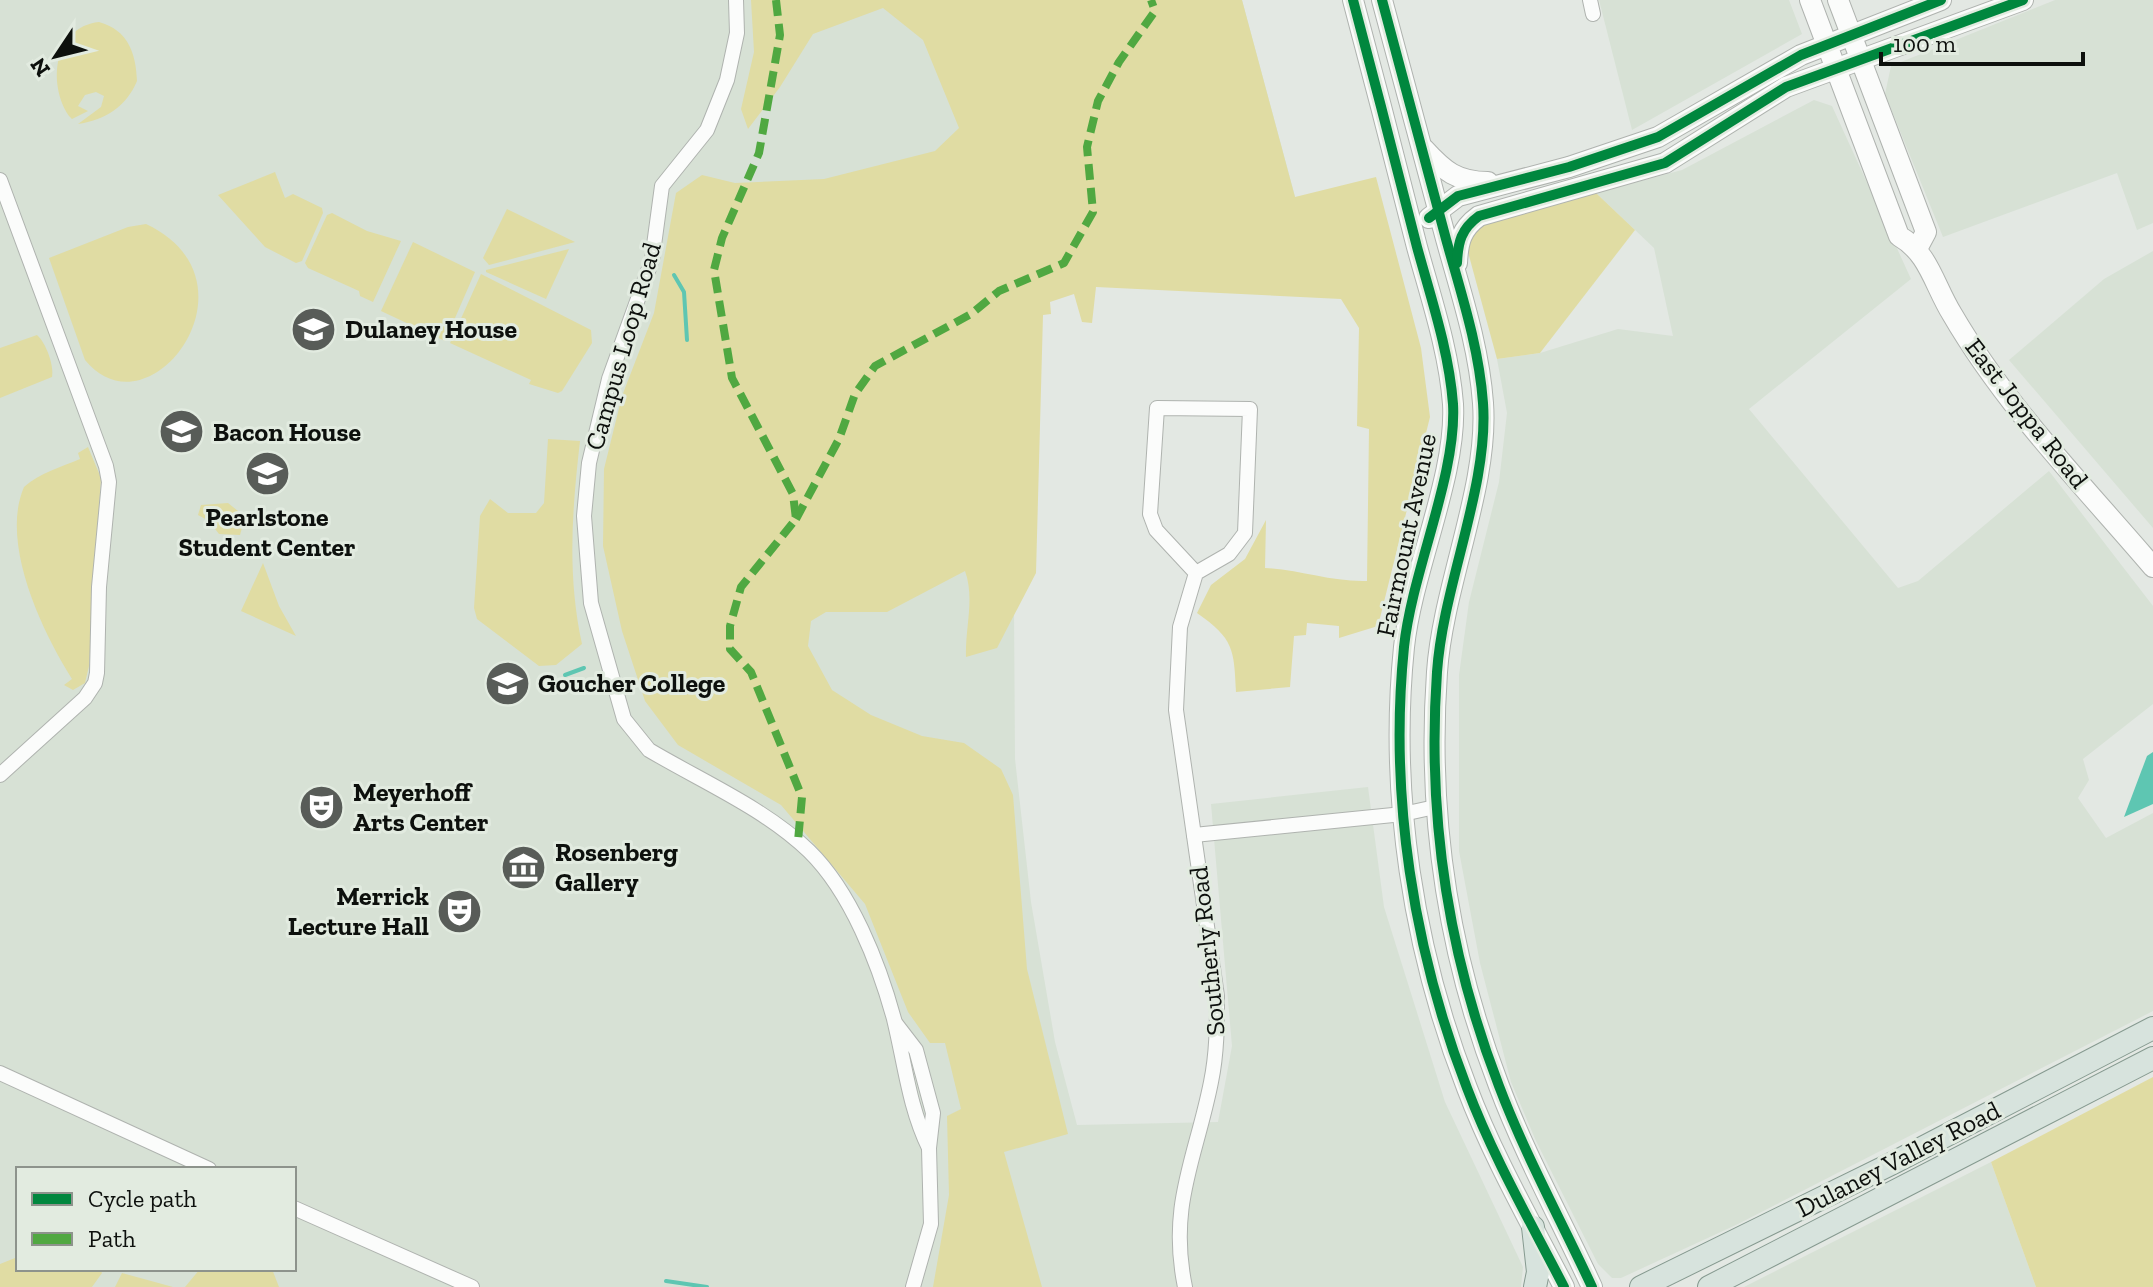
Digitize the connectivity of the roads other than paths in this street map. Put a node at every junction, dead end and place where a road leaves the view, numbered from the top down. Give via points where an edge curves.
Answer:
1 (736, 0) edge
2 (1382, 0) edge
3 (1810, 0) edge
4 (1838, 0) edge
5 (1941, 0) edge
6 (2023, 0) edge
7 (1359, 1) edge
8 (1851, 35) junction
9 (1827, 44) junction
10 (1860, 60) junction
11 (1836, 69) junction
12 (1421, 146) junction
13 (0, 180) edge
14 (1511, 182) junction
15 (1438, 208) junction
16 (1417, 246) junction
17 (1918, 247) junction
18 (1457, 279) junction
19 (2153, 567) edge
20 (1196, 573) junction
21 (0, 775) edge
22 (1435, 807) junction
23 (1403, 814) junction
24 (1194, 835) junction
25 (2153, 1028) edge
26 (2153, 1058) edge
27 (0, 1073) edge
28 (205, 1167) edge
29 (296, 1209) edge
30 (1533, 1227) junction
31 (472, 1287) edge
32 (913, 1287) edge
33 (1185, 1287) edge
34 (1535, 1287) edge
35 (1564, 1287) edge
36 (1592, 1287) edge
37 (1641, 1287) edge
38 (1709, 1287) edge

1 - 32 street, Campus Loop Road via 737,33 727,80 707,130 662,186 652,260 599,417 584,516 591,603 615,691 635,737 772,821 820,863 853,916 894,1020 917,1124 929,1148 931,1224
2 - 12 main road, Fairmount Avenue
3 - 9 main road, East Joppa Road
4 - 8 main road, East Joppa Road
5 - 8 main road
6 - 10 main road, Fairmount Avenue
7 - 16 main road, Fairmount Avenue
8 - 9 main road
8 - 10 main road, East Joppa Road
9 - 11 main road, East Joppa Road
9 - 14 main road via 1658,137
10 - 11 main road, Fairmount Avenue
10 - 17 main road, East Joppa Road via 1926,232
11 - 17 main road, East Joppa Road via 1899,236
11 - 18 main road, Fairmount Avenue via 1786,87 1665,163 1479,216 1459,240
12 - 14 main road via 1461,181
12 - 15 main road, Fairmount Avenue
13 - 21 street via 96,433 109,482 95,683
14 - 15 main road via 1458,196
15 - 16 main road
15 - 18 main road, Fairmount Avenue
16 - 23 main road, Fairmount Avenue via 1453,408 1405,637 1399,714
17 - 19 main road, East Joppa Road via 1950,312 1983,362
18 - 22 main road, Fairmount Avenue via 1478,362 1483,433 1440,637
20 - 20 street via 1229,554 1245,533 1250,409 1157,408 1150,514 1156,530
20 - 24 street, Southerly Road via 1177,656 1176,710
22 - 23 street
22 - 36 main road, Fairmount Avenue via 1449,908 1482,1040 1514,1122
23 - 24 street
23 - 30 main road, Fairmount Avenue via 1421,935 1449,1038 1480,1121
24 - 33 street, Southerly Road via 1217,1022 1211,1085 1181,1199 1179,1249
25 - 37 main road, Dulaney Valley Road
26 - 38 main road, Dulaney Valley Road
27 - 28 street
29 - 31 street
30 - 34 main road
30 - 35 main road, Fairmount Avenue

